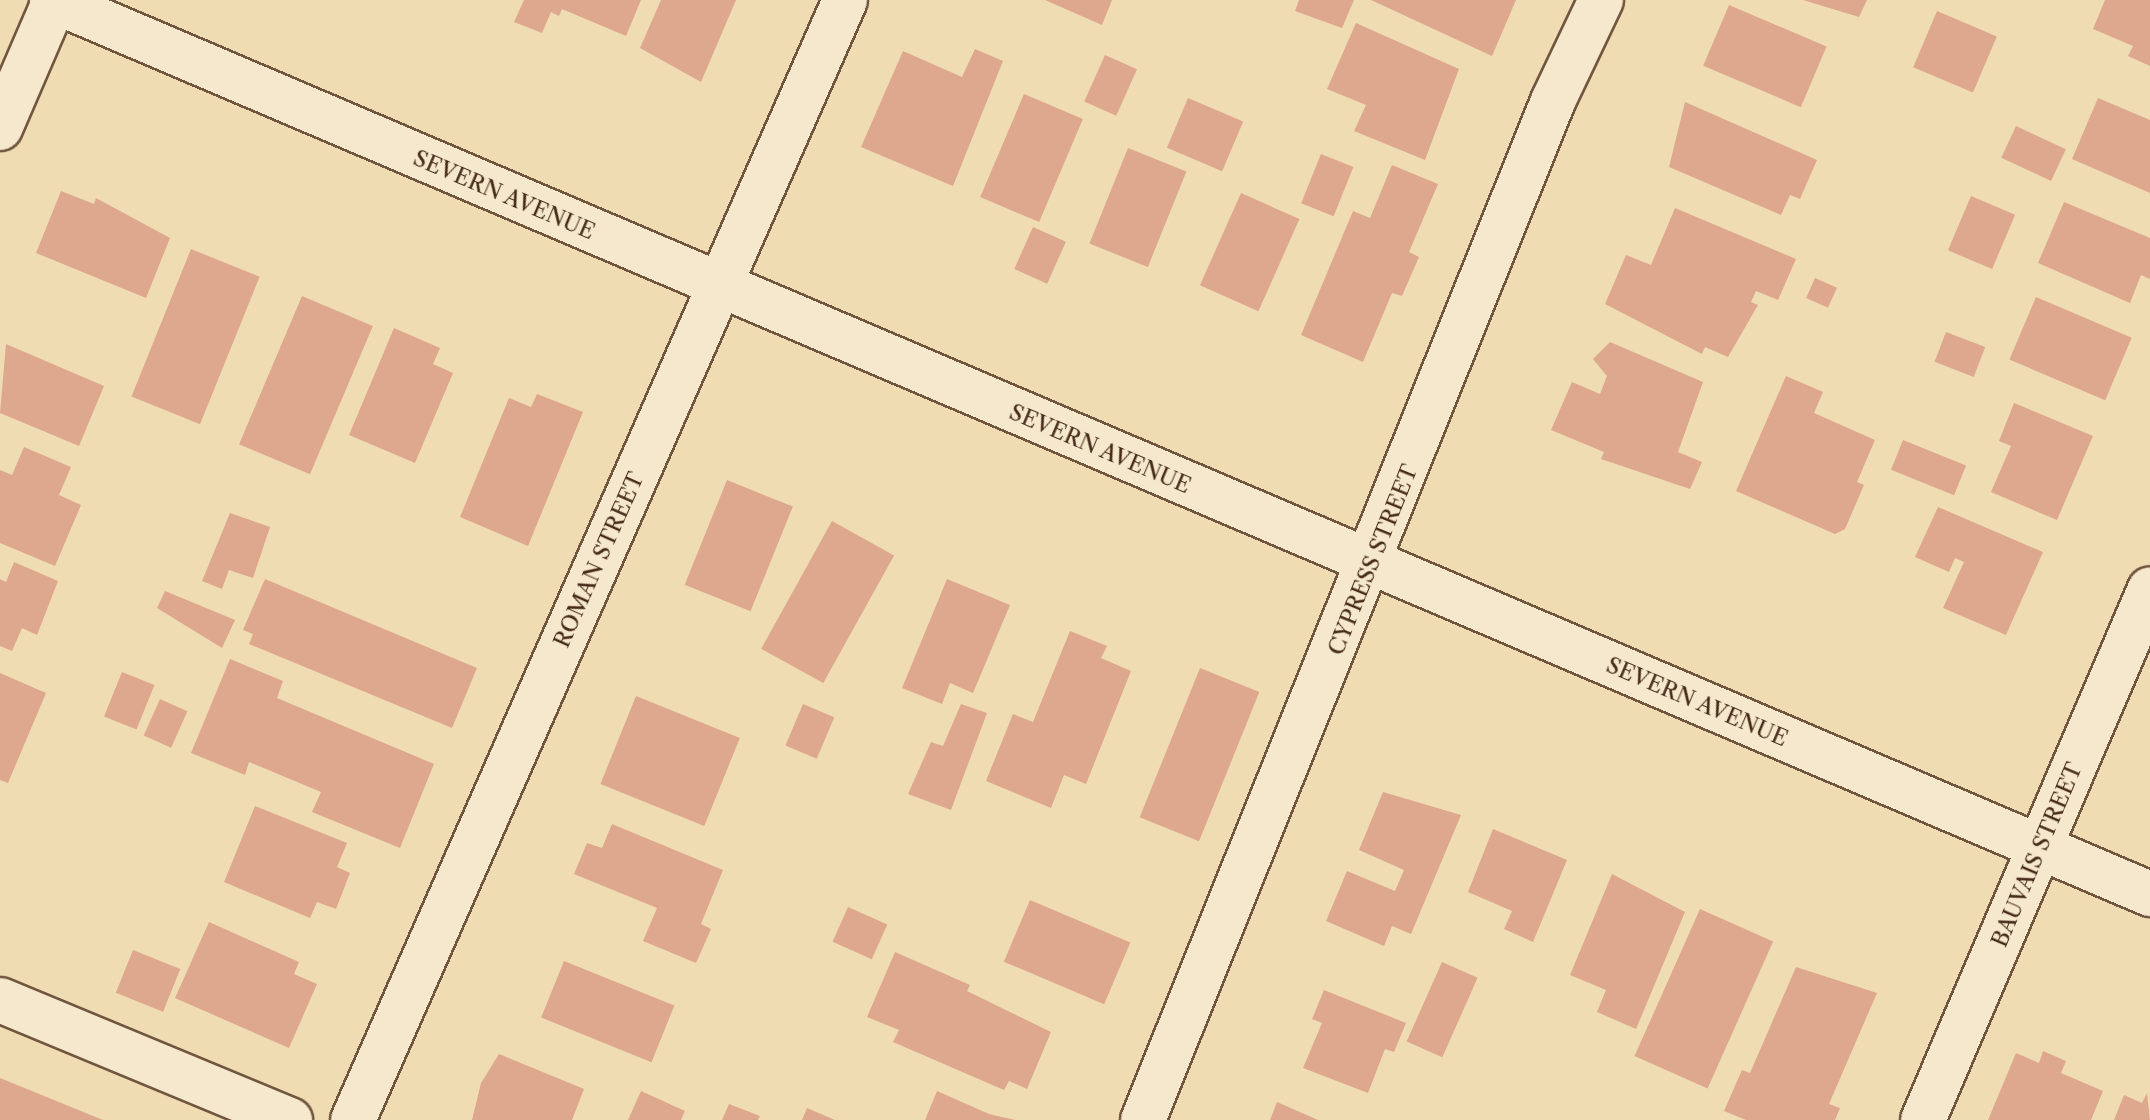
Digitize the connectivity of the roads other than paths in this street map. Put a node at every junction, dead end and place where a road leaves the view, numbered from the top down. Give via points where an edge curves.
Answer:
1 (54, 0) edge
2 (845, 0) edge
3 (1601, 0) edge
4 (0, 128) edge
5 (719, 288) junction
6 (1372, 565) junction
7 (2150, 589) edge
8 (2041, 847) junction
9 (2150, 894) edge
10 (0, 1000) edge
11 (245, 1111) edge
12 (290, 1120) edge
13 (353, 1120) edge
14 (1143, 1120) edge
15 (1923, 1120) edge

1 - 4 street
1 - 5 street, SEVERN AVENUE
2 - 5 street, ROMAN STREET
3 - 6 street, CYPRESS STREET via 1553,101
5 - 6 street, SEVERN AVENUE
5 - 13 street, ROMAN STREET
6 - 8 street, SEVERN AVENUE
6 - 14 street, CYPRESS STREET
7 - 8 street, BAUVAIS STREET
8 - 9 street, SEVERN AVENUE
8 - 15 street, BAUVAIS STREET
10 - 11 street
11 - 12 street

